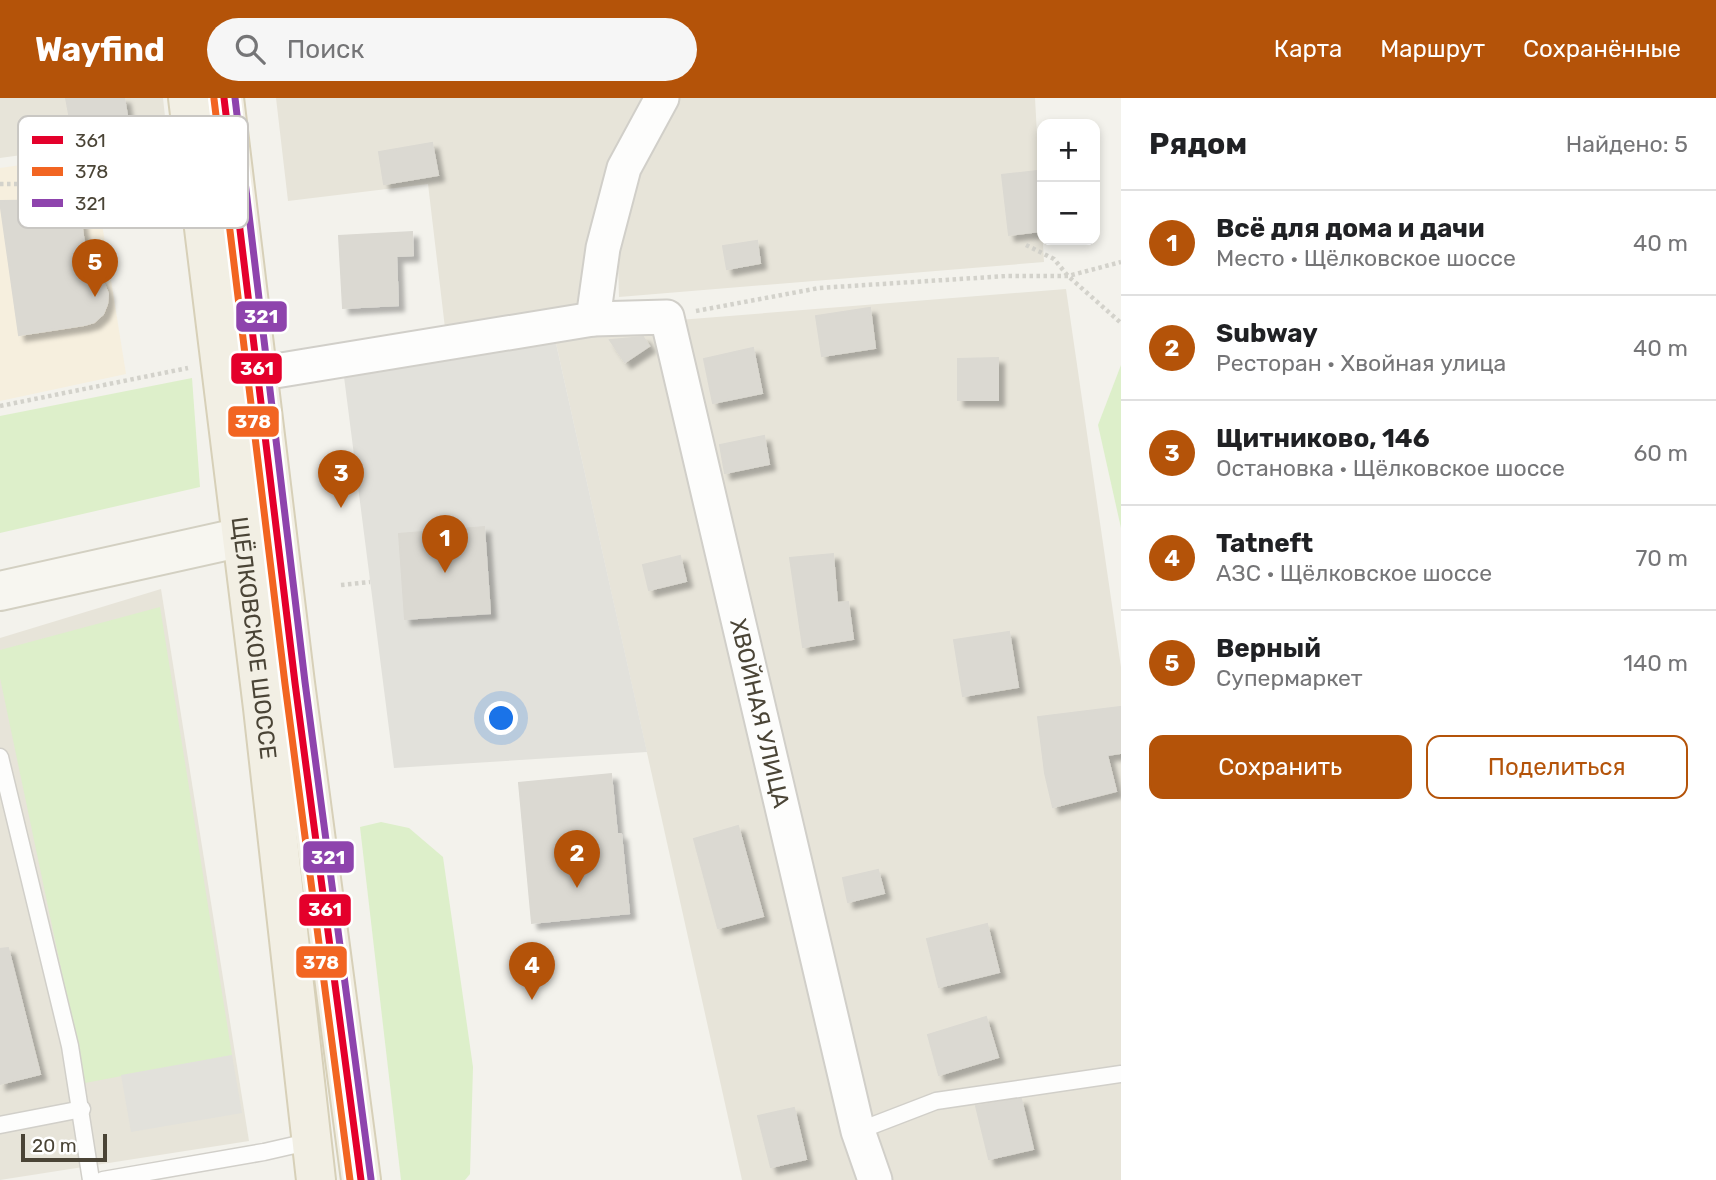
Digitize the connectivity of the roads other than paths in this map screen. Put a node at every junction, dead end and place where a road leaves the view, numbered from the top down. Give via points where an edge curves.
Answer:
1 (187, 98) edge
2 (224, 98) edge
3 (662, 98) edge
4 (190, 116) edge
5 (226, 116) edge
6 (208, 228) edge
7 (240, 228) edge
8 (593, 319) junction
9 (257, 374) junction
10 (258, 533) junction
11 (0, 591) edge
12 (0, 757) edge
13 (1121, 1074) edge
14 (82, 1109) junction
15 (0, 1125) edge
16 (858, 1131) junction
17 (312, 1141) junction
18 (91, 1180) edge
19 (103, 1180) edge
20 (316, 1180) edge
21 (361, 1180) edge
22 (875, 1180) edge

1 - 4 main road, ЩЁЛКОВСКОЕ ШОССЕ
2 - 5 main road, ЩЁЛКОВСКОЕ ШОССЕ
3 - 8 street via 624,168 603,248
6 - 10 main road, ЩЁЛКОВСКОЕ ШОССЕ
7 - 9 main road, ЩЁЛКОВСКОЕ ШОССЕ
8 - 9 street via 466,344
8 - 16 street, ХВОЙНАЯ УЛИЦА via 667,317
9 - 10 main road, ЩЁЛКОВСКОЕ ШОССЕ
10 - 11 street
10 - 17 main road, ЩЁЛКОВСКОЕ ШОССЕ via 263,708
10 - 21 main road, ЩЁЛКОВСКОЕ ШОССЕ
12 - 14 lane via 71,1046
13 - 16 lane via 936,1101
14 - 15 lane
14 - 18 lane
16 - 22 street, ХВОЙНАЯ УЛИЦА
17 - 19 lane
17 - 20 main road, ЩЁЛКОВСКОЕ ШОССЕ

